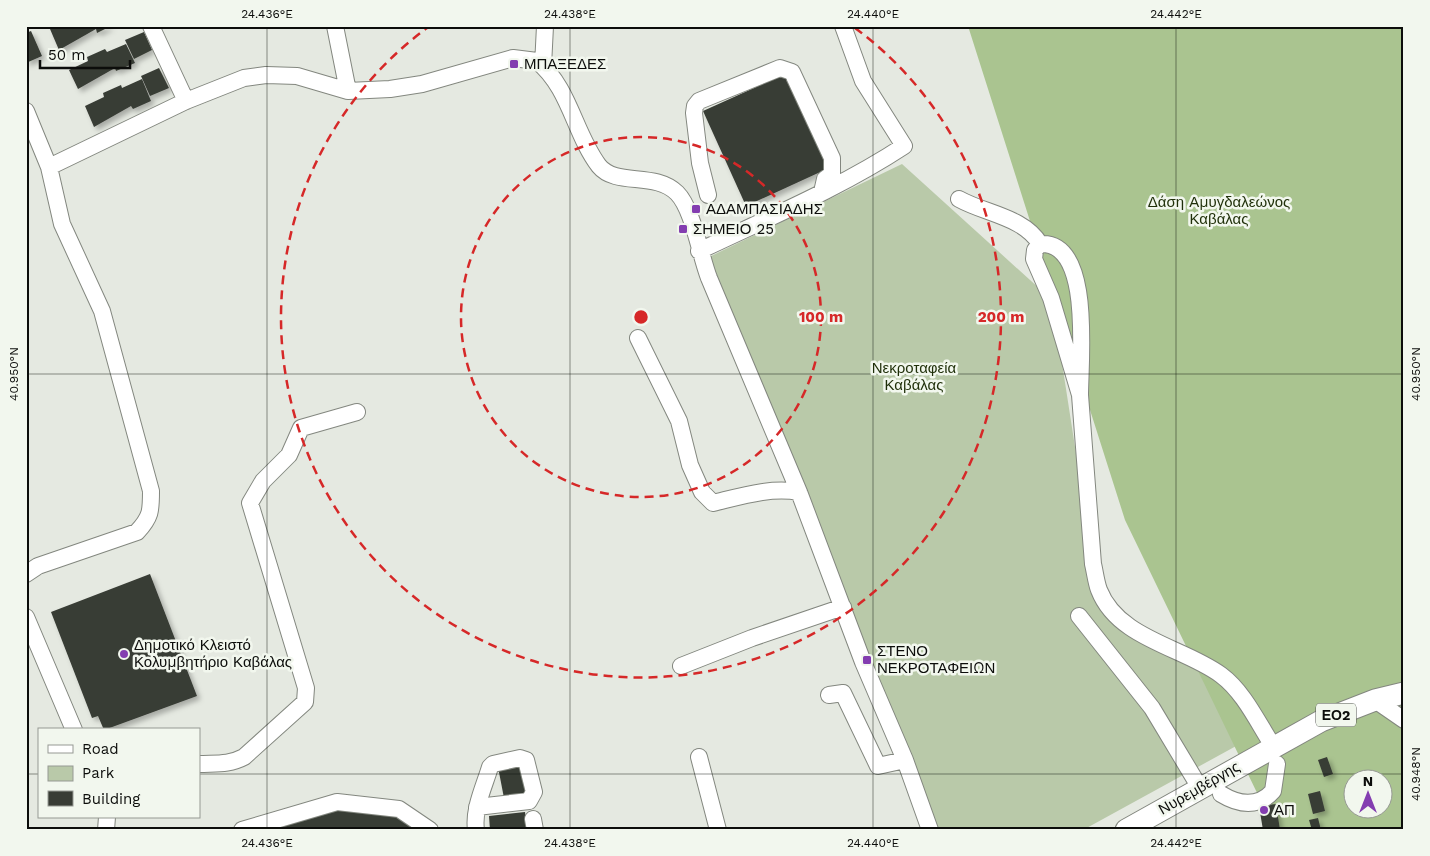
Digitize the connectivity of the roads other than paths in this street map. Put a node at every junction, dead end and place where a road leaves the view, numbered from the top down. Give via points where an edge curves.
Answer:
1 (151, 26) edge
2 (335, 26) edge
3 (545, 26) edge
4 (844, 26) edge
5 (543, 66) junction
6 (348, 91) junction
7 (186, 101) junction
8 (26, 111) edge
9 (49, 167) junction
10 (822, 192) junction
11 (708, 195) dead end
12 (960, 199) dead end
13 (1040, 244) junction
14 (699, 251) junction
15 (638, 338) dead end
16 (1080, 395) junction
17 (357, 412) dead end
18 (799, 492) junction
19 (26, 574) edge
20 (843, 607) junction
21 (1079, 616) dead end
22 (26, 617) edge
23 (681, 666) dead end
24 (1404, 693) edge
25 (828, 695) dead end
26 (1375, 700) junction
27 (1404, 720) edge
28 (73, 728) edge
29 (1275, 755) junction
30 (699, 758) dead end
31 (905, 760) junction
32 (200, 764) edge
33 (1200, 788) junction
34 (1221, 794) dead end
35 (477, 807) dead end
36 (242, 830) edge
37 (430, 830) edge
38 (476, 830) edge
39 (718, 830) edge
40 (930, 830) edge
41 (1126, 830) edge

1 - 7 street
2 - 6 street
3 - 5 street
4 - 10 street via 863,82 904,146
5 - 6 street via 537,61 513,58 422,84 390,90
5 - 14 street via 558,83 604,172 657,181 677,193 690,213
6 - 7 street via 297,76 266,75 232,82
7 - 9 street
8 - 9 street
9 - 19 street via 62,224 102,311 151,491 151,507 148,520 137,532 38,566
10 - 11 street via 825,179 832,174 832,158 792,72 780,68 700,101 695,106 700,163
10 - 14 street
12 - 13 street via 975,208 1021,224
13 - 16 street via 1034,258 1051,298
13 - 16 street via 1051,244 1063,250 1074,267 1080,321
14 - 18 street
15 - 18 street via 679,421 690,465 702,492 713,503 758,492 784,489
16 - 29 street via 1093,564 1099,590 1110,608 1127,624 1222,676 1236,691
17 - 32 street via 301,428 289,455 262,481 250,503 306,688 305,702 244,757 224,764
18 - 20 street
20 - 23 street
20 - 31 street
21 - 33 street via 1152,708
22 - 28 street
24 - 26 main road, ΕΟ2
25 - 31 street via 843,693 878,766
26 - 27 street
26 - 29 main road, ΕΟ2 via 1321,721
29 - 33 main road, Νυρεμβέργης / ΕΟ2
29 - 34 street via 1274,791 1263,800 1242,803
30 - 39 street
31 - 40 street
33 - 41 main road, Νυρεμβέργης / ΕΟ2
35 - 38 street via 474,817
36 - 37 street via 337,802 399,809

